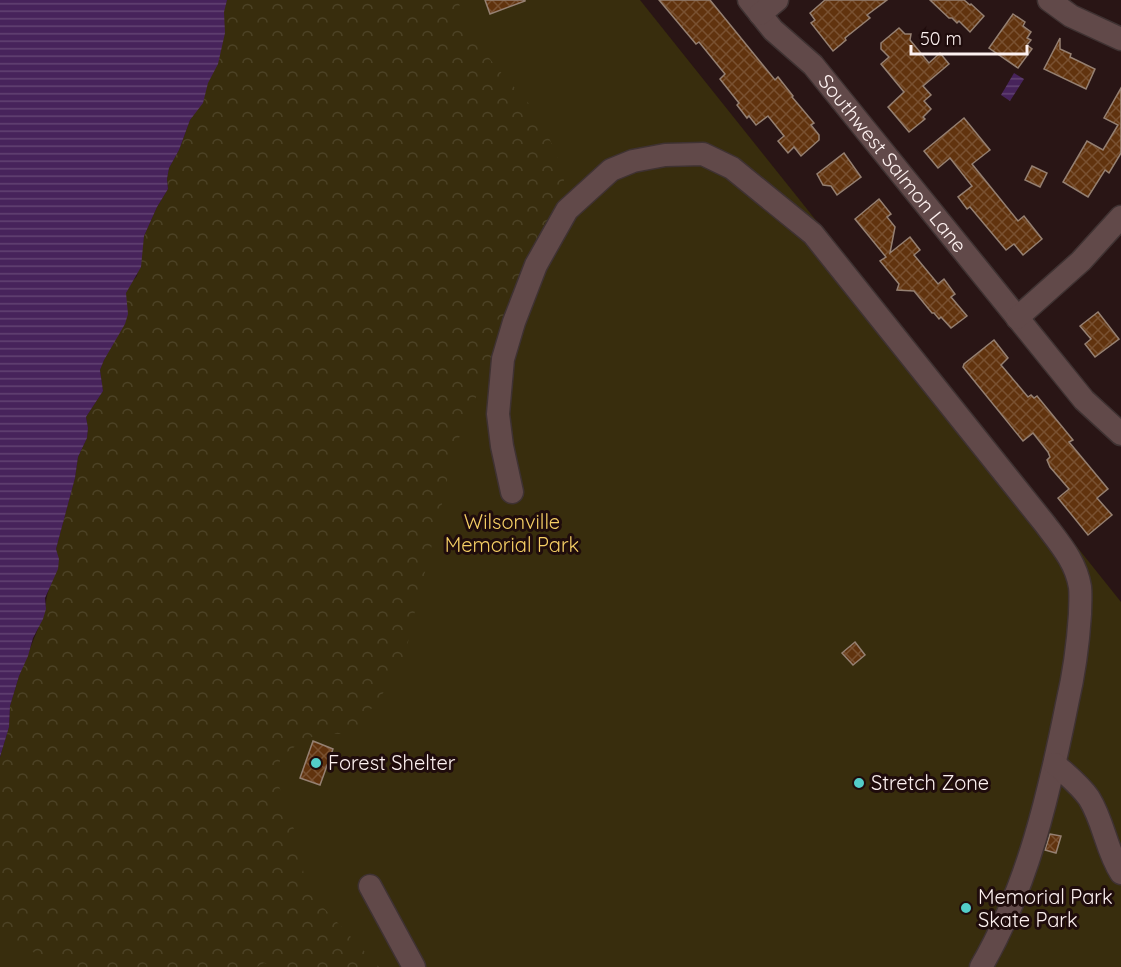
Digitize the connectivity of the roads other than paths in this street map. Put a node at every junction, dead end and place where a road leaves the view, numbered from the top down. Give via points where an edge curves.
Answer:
1 (1049, 0) edge
2 (762, 5) edge
3 (1121, 39) edge
4 (1121, 216) edge
5 (1017, 318) junction
6 (1121, 434) edge
7 (512, 492) dead end
8 (1055, 764) junction
9 (1121, 873) edge
10 (370, 885) dead end
11 (414, 967) edge
12 (981, 967) edge

1 - 3 street via 1071,16
2 - 5 street, Southwest Salmon Lane via 773,30 813,66
4 - 5 street via 1081,261
5 - 6 street, Southwest Salmon Lane via 1084,400
7 - 8 street via 498,414 503,359 536,265 567,210 610,170 633,161 703,154 732,168 813,234 1069,556 1080,589 1077,656
8 - 9 street via 1089,798
8 - 12 street via 1029,860
10 - 11 street

